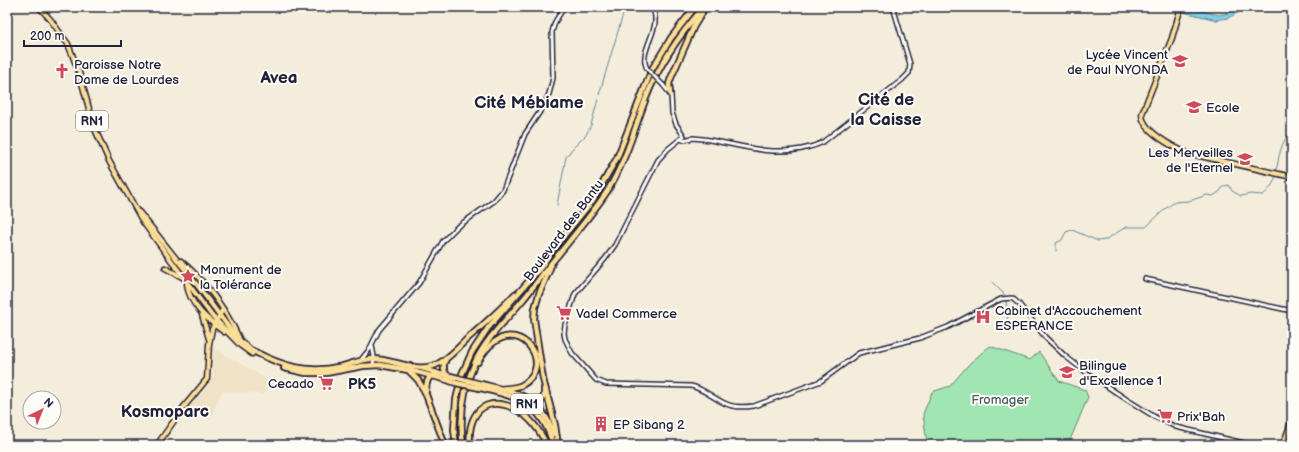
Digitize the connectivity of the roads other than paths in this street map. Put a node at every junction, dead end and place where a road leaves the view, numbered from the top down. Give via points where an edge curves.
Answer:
1 (39, 7) edge
2 (564, 7) edge
3 (651, 7) edge
4 (695, 7) edge
5 (706, 7) edge
6 (893, 7) edge
7 (1181, 7) edge
8 (670, 82) junction
9 (663, 85) junction
10 (670, 93) junction
11 (682, 131) junction
12 (693, 138) junction
13 (680, 141) junction
14 (1292, 177) edge
15 (135, 207) junction
16 (173, 255) junction
17 (551, 263) junction
18 (165, 268) dead end
19 (537, 272) junction
20 (186, 279) junction
21 (1145, 279) dead end
22 (194, 281) junction
23 (204, 282) junction
24 (223, 309) junction
25 (1292, 311) edge
26 (201, 313) junction
27 (220, 316) junction
28 (215, 323) junction
29 (210, 342) junction
30 (242, 343) junction
31 (372, 346) junction
32 (252, 353) junction
33 (448, 356) junction
34 (374, 359) junction
35 (358, 362) junction
36 (373, 365) junction
37 (420, 368) junction
38 (408, 370) junction
39 (438, 373) junction
40 (446, 375) junction
41 (431, 376) junction
42 (470, 376) junction
43 (543, 379) junction
44 (450, 381) junction
45 (457, 381) junction
46 (480, 386) junction
47 (501, 389) junction
48 (426, 392) junction
49 (511, 396) junction
50 (534, 404) junction
51 (1292, 420) edge
52 (556, 443) edge
53 (158, 445) edge
54 (444, 445) edge
55 (456, 445) edge
56 (463, 445) edge
57 (470, 445) edge
58 (547, 445) edge
59 (1252, 445) edge
60 (1283, 445) edge

1 - 15 main road, RN1 via 68,44 79,72 94,127 109,161
2 - 31 street via 552,32 553,78 549,94 525,134 503,190 494,201 445,238 419,283 379,330
3 - 9 street, bridge via 655,20 645,65
4 - 19 highway, Boulevard des Bantu via 671,38 652,69 623,143 602,186
5 - 8 highway via 694,26
5 - 17 highway, Boulevard des Bantu via 682,34 658,71 626,155 608,190
6 - 12 street via 910,64 909,73 823,142 805,148 776,152
7 - 14 main road via 1172,38 1142,114 1143,120 1159,137 1182,151
8 - 9 highway via 667,86
8 - 10 highway
9 - 10 street
10 - 11 street via 672,113
11 - 12 street
11 - 13 street via 684,136
12 - 13 street
13 - 59 street via 658,160 611,252 575,294 564,330 564,339 572,353 596,380 603,384 691,386 730,405 754,406 821,382 859,353 924,336 948,327 1001,299 1012,298 1065,356 1155,417 1176,427
15 - 16 main road, RN1
15 - 20 main road, RN1 via 143,222
16 - 22 main road, RN1
16 - 23 main road
17 - 42 highway, Boulevard des Bantu via 490,337
17 - 43 highway via 550,271 538,294 534,315
18 - 20 main road
19 - 33 highway
19 - 55 highway, Boulevard des Bantu via 488,328 472,352 462,374 456,400
20 - 22 main road
20 - 26 main road via 190,296
20 - 28 main road, RN1
21 - 25 street
22 - 23 main road
22 - 27 main road, RN1
23 - 24 main road
24 - 27 main road
24 - 30 main road
26 - 28 main road
26 - 29 main road
27 - 28 main road
27 - 30 main road, RN1
28 - 29 main road
28 - 32 main road, RN1
29 - 53 main road via 207,379
30 - 32 main road, RN1
31 - 34 street
31 - 35 street
32 - 35 highway, RN1 via 276,363 307,369 329,369
32 - 36 highway, RN1 via 275,366 306,373 326,373
33 - 37 highway via 434,366
33 - 40 highway via 443,366
34 - 35 highway, RN1
34 - 36 street
34 - 37 highway, RN1
36 - 38 highway, RN1
37 - 39 main road, RN1
38 - 41 main road, RN1
38 - 48 highway
39 - 40 highway, RN1
39 - 41 highway
40 - 44 highway
40 - 45 highway, RN1
41 - 44 main road, RN1
41 - 48 highway via 426,383
42 - 47 highway via 493,342 506,337 520,338 533,350 536,361 534,371 521,385
42 - 56 highway, Boulevard des Bantu via 462,411
43 - 50 highway via 543,398
43 - 52 highway via 555,425
44 - 45 highway, RN1
45 - 46 highway, RN1, bridge
46 - 47 highway, RN1
46 - 49 highway, RN1
47 - 50 highway, RN1 via 520,394
48 - 54 highway
49 - 50 highway
49 - 52 highway, RN1 via 526,403 539,416
50 - 52 highway, RN1 via 548,420
51 - 60 main road
57 - 58 highway via 472,418 483,407 495,404 514,408 528,418 540,431

